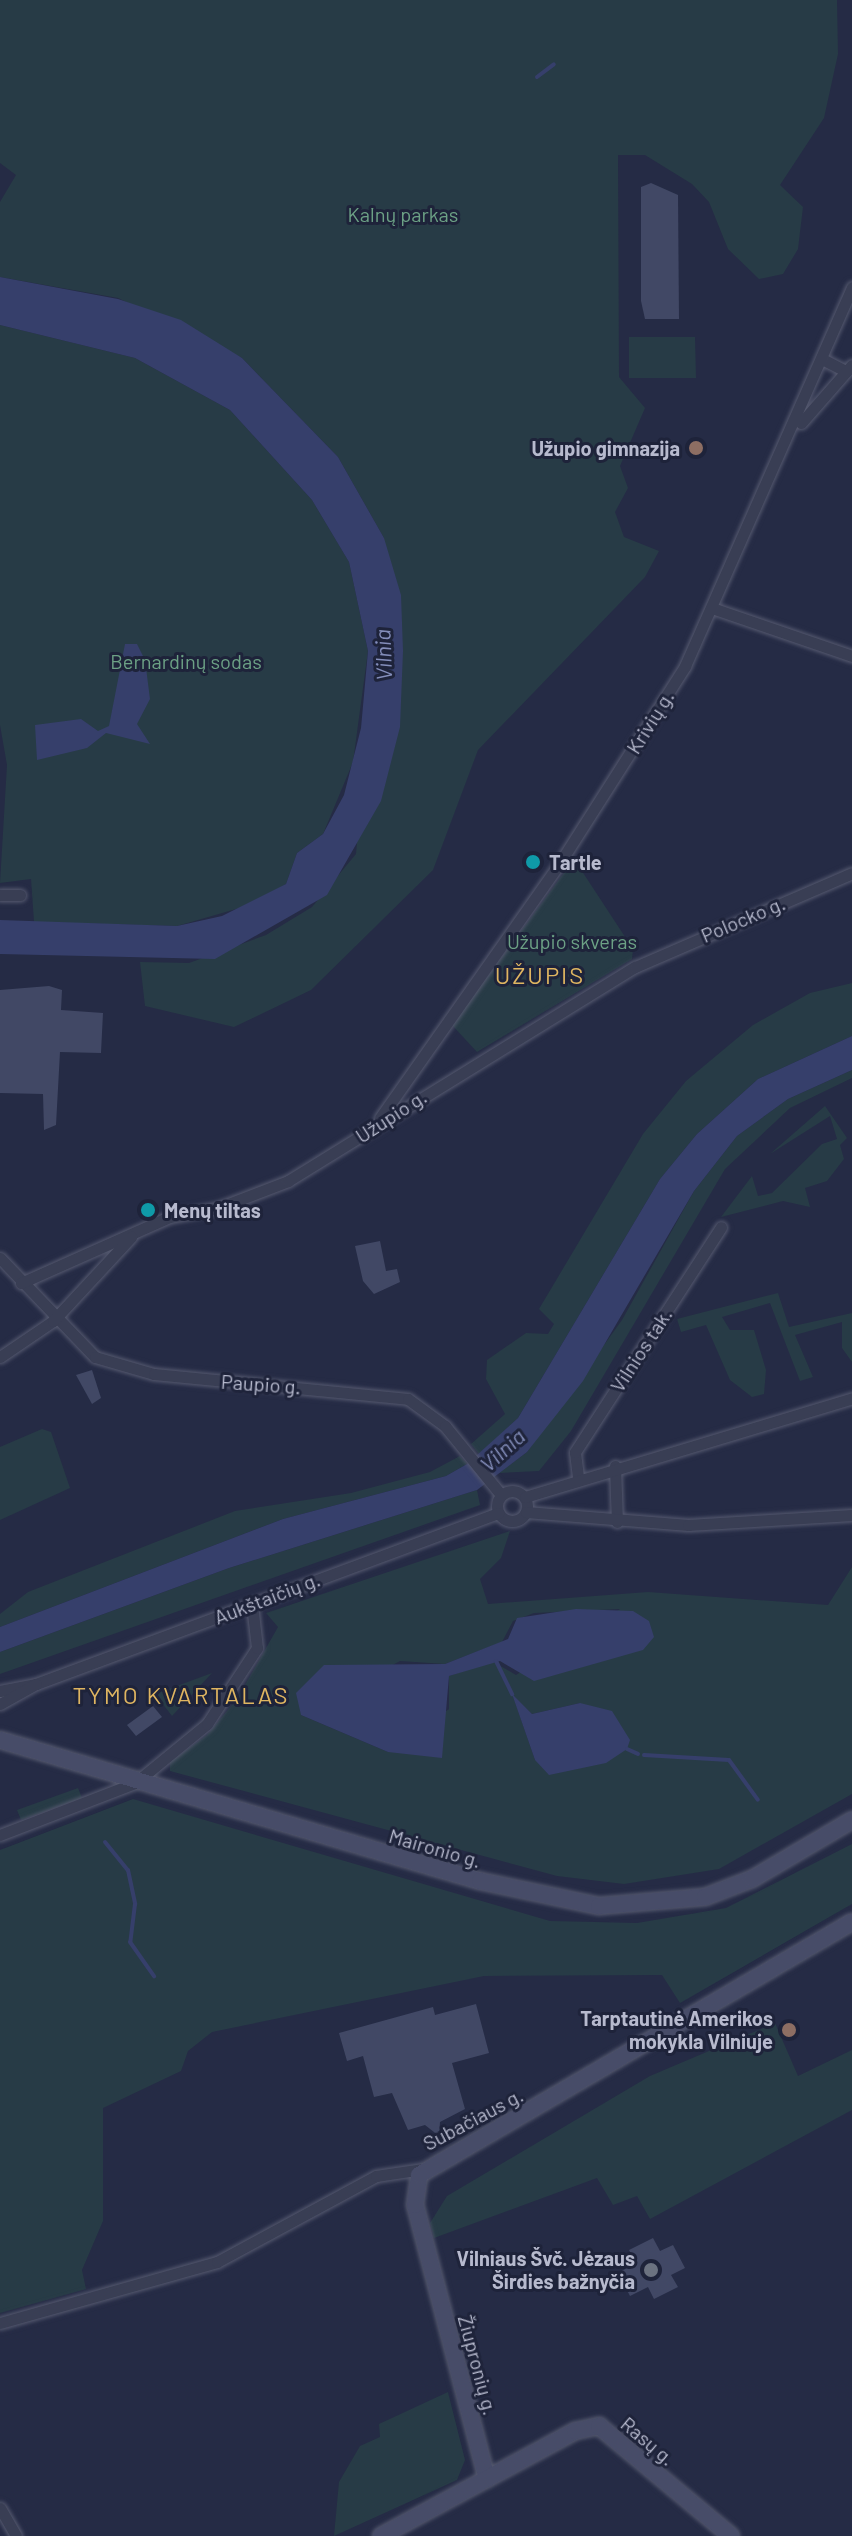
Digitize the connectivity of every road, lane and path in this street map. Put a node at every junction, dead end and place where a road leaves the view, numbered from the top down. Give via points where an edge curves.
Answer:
1 (852, 287) edge
2 (824, 360) junction
3 (849, 368) edge
4 (792, 433) junction
5 (712, 608) junction
6 (852, 656) edge
7 (852, 873) edge
8 (0, 895) edge
9 (20, 895) dead end
10 (635, 967) joint
11 (380, 1118) junction
12 (721, 1227) dead end
13 (134, 1233) junction
14 (0, 1258) edge
15 (21, 1283) junction
16 (53, 1321) junction
17 (0, 1357) edge
18 (852, 1398) edge
19 (615, 1466) junction
20 (578, 1477) junction
21 (501, 1495) junction
22 (525, 1497) junction
23 (526, 1512) junction
24 (498, 1513) junction
25 (852, 1515) edge
26 (617, 1522) junction
27 (252, 1604) junction
28 (36, 1684) junction
29 (0, 1691) edge
30 (0, 1704) edge
31 (0, 1740) edge
32 (135, 1783) junction
33 (852, 1820) edge
34 (0, 1835) edge
35 (852, 1922) edge
36 (423, 2169) junction
37 (0, 2323) edge
38 (487, 2479) junction
39 (0, 2508) edge
40 (16, 2536) edge
41 (381, 2536) edge
42 (731, 2536) edge

1 - 2 street, Krivių g.
2 - 3 street
2 - 4 street, Krivių g.
3 - 4 street
4 - 5 street, Krivių g.
5 - 6 street
5 - 11 street, Krivių g. via 685,666 602,798
7 - 10 street, Polocko g.
8 - 9 street
10 - 11 street, Užupio g.
11 - 13 street, Užupio g. via 288,1181
12 - 20 street, Vilnios tak. via 575,1452
13 - 15 street, Užupio g.
13 - 16 street, Užupio g.
14 - 15 street
15 - 16 street
16 - 17 street, Užupio g.
16 - 21 street, Paupio g. via 95,1357 132,1370 408,1399 466,1449
18 - 19 street
19 - 20 street
19 - 26 street
20 - 22 street
21 - 22 street via 515,1490
21 - 24 street
22 - 23 street
23 - 24 street, Aukštaičių g. via 510,1521
23 - 26 street
24 - 27 street, Aukštaičių g.
25 - 26 street
27 - 28 street, Aukštaičių g.
27 - 32 street via 257,1648 222,1708
28 - 29 street, Aukštaičių g.
28 - 30 street, Aukštaičių g.
31 - 32 main road, Maironio g.
32 - 33 main road, Maironio g. via 528,1894 599,1906 705,1897 752,1879
32 - 34 street
35 - 36 main road, Subačiaus g.
36 - 37 street, Subačiaus g. via 392,2169 217,2262
36 - 38 main road, Žiupronių g. via 415,2205
38 - 41 main road
38 - 42 main road, Rasų g. via 599,2426
39 - 40 street

